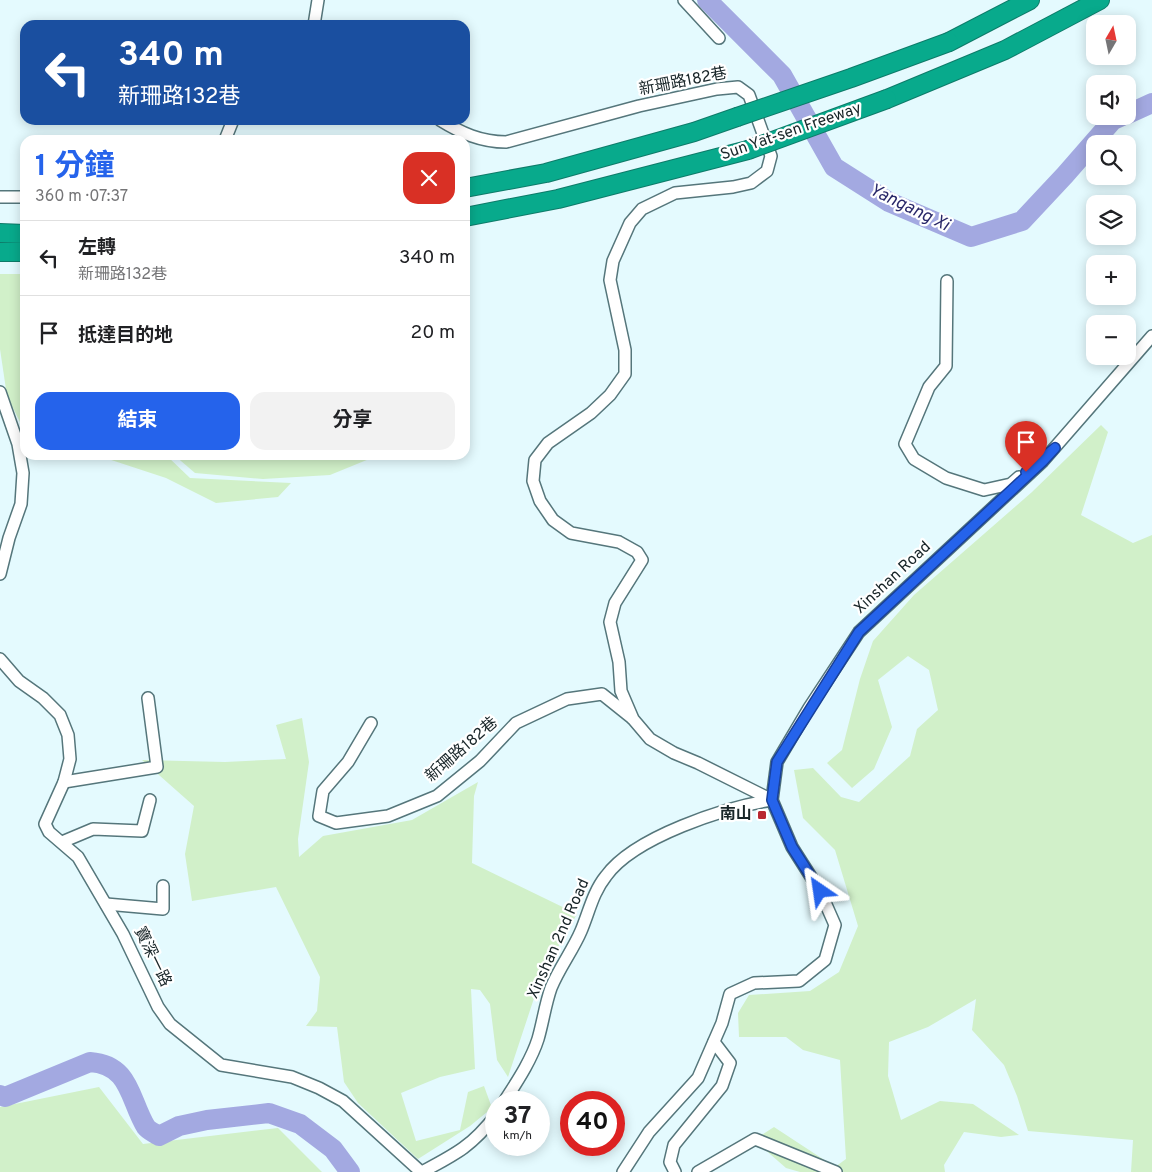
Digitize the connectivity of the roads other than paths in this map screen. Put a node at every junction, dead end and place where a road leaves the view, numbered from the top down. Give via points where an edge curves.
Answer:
1 (318, 0) edge
2 (684, 0) edge
3 (1030, 0) edge
4 (1100, 0) edge
5 (315, 20) edge
6 (719, 38) dead end
7 (449, 125) edge
8 (466, 135) edge
9 (470, 136) edge
10 (470, 187) edge
11 (20, 197) edge
12 (0, 198) edge
13 (470, 216) edge
14 (0, 233) edge
15 (20, 234) edge
16 (0, 252) edge
17 (20, 252) edge
18 (947, 281) dead end
19 (1152, 336) edge
20 (0, 392) edge
21 (1055, 448) junction
22 (20, 456) edge
23 (21, 460) edge
24 (0, 574) edge
25 (0, 660) edge
26 (148, 698) dead end
27 (633, 719) junction
28 (371, 723) dead end
29 (64, 782) junction
30 (150, 800) dead end
31 (772, 800) junction
32 (62, 842) junction
33 (163, 886) dead end
34 (106, 904) junction
35 (714, 1042) junction
36 (511, 1091) edge
37 (485, 1129) edge
38 (422, 1172) edge
39 (623, 1172) edge
40 (675, 1172) edge
41 (698, 1172) edge
42 (836, 1172) edge

1 - 5 street
2 - 6 street
3 - 10 highway, Sun Yat-sen Freeway, bridge via 949,42 694,132 546,173
4 - 13 highway, Sun Yat-sen Freeway, bridge via 1005,50 887,99 748,150 558,199
7 - 8 street, 新珊路182巷
9 - 27 street, 新珊路182巷 via 490,142 506,142 639,106 738,87 749,95 771,156 767,171 751,183 676,194 642,209 630,224 613,261 610,280 625,350 625,374 610,395 548,444 536,460 533,481 540,501 553,520 571,533 619,542 636,552 642,560 615,604 610,622 619,662 621,691
11 - 12 street
14 - 15 highway
16 - 17 highway
18 - 21 street via 946,366 929,387 905,444 914,459 946,478 984,490 1011,484
19 - 21 street, Xinshan Road
20 - 22 street
21 - 31 street, Xinshan Road via 859,632 777,762
23 - 24 street via 21,504
25 - 29 street, 寶深一路 via 19,681 60,715 68,735 70,759
26 - 29 street via 157,766
27 - 28 street, 新珊路182巷 via 602,694 567,699 516,723 480,761 437,796 388,816 336,823 319,816 323,791 348,762
27 - 31 street, 新珊路182巷 via 650,739 674,753
29 - 32 street, 寶深一路 via 45,824 49,832
30 - 32 street via 142,832 93,829
31 - 35 street via 792,847 820,891 834,925 825,960 799,980 754,983 730,994
31 - 36 street, Xinshan 2nd Road via 723,810 646,843 624,857 606,875 552,986 538,1039
32 - 34 street, 寶深一路 via 78,857
33 - 34 street via 163,909
34 - 38 street, 寶深一路 via 142,969 158,1007 170,1024 221,1066 292,1077 343,1102
35 - 39 street via 698,1078 649,1132
35 - 40 street via 730,1063 722,1086 674,1145 670,1162
37 - 38 street via 464,1149
41 - 42 street via 755,1139

